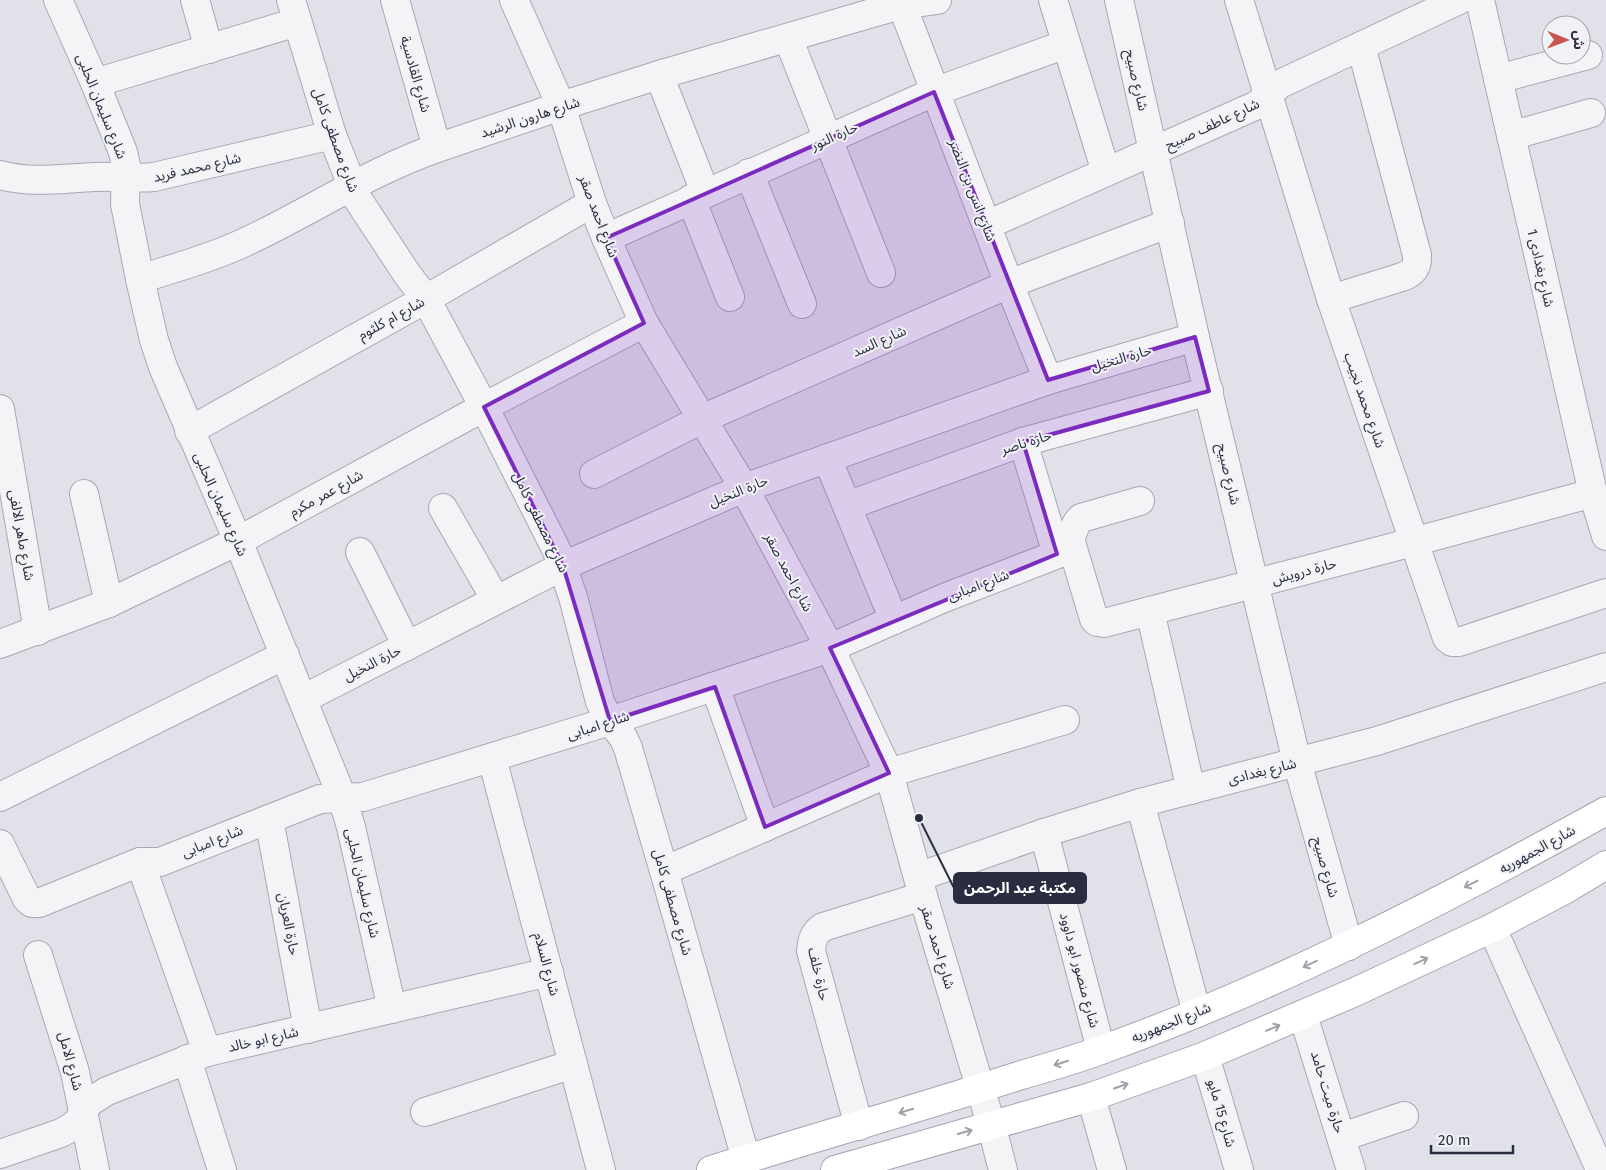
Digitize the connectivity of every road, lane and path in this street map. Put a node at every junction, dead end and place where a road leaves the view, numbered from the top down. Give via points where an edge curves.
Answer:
1 (58, 0) edge
2 (195, 0) edge
3 (395, 0) edge
4 (514, 0) edge
5 (936, 0) edge
6 (1052, 0) edge
7 (1119, 0) edge
8 (1239, 0) edge
9 (1458, 0) edge
10 (1480, 0) edge
11 (900, 3) edge
12 (294, 11) edge
13 (788, 38) junction
14 (1066, 44) junction
15 (1361, 46) junction
16 (209, 49) junction
17 (1550, 65) edge
18 (659, 75) junction
19 (1498, 79) junction
20 (95, 83) junction
21 (934, 92) junction
22 (1268, 95) junction
23 (561, 106) junction
24 (1591, 113) dead end
25 (332, 135) junction
26 (1511, 136) junction
27 (828, 138) junction
28 (437, 148) junction
29 (1154, 151) junction
30 (749, 172) junction
31 (1106, 172) junction
32 (0, 175) edge
33 (126, 178) junction
34 (352, 186) junction
35 (698, 195) junction
36 (592, 203) junction
37 (1170, 223) junction
38 (987, 225) junction
39 (606, 238) junction
40 (881, 273) dead end
41 (140, 279) junction
42 (1009, 284) junction
43 (730, 297) dead end
44 (426, 299) junction
45 (1331, 299) junction
46 (802, 304) dead end
47 (644, 322) junction
48 (1195, 336) junction
49 (1048, 380) junction
50 (1209, 391) junction
51 (484, 407) junction
52 (0, 409) edge
53 (702, 418) junction
54 (189, 431) junction
55 (1023, 442) junction
56 (827, 458) junction
57 (594, 474) dead end
58 (744, 488) junction
59 (1593, 493) junction
60 (84, 494) dead end
61 (1140, 501) dead end
62 (847, 506) junction
63 (443, 508) dead end
64 (1606, 536) edge
65 (238, 541) junction
66 (1413, 542) junction
67 (1064, 548) junction
68 (360, 552) dead end
69 (563, 566) junction
70 (1255, 584) junction
71 (1606, 592) edge
72 (496, 600) junction
73 (109, 603) junction
74 (1150, 611) junction
75 (894, 620) junction
76 (38, 631) junction
77 (0, 644) edge
78 (406, 646) junction
79 (830, 648) junction
80 (285, 655) junction
81 (1606, 667) edge
82 (715, 687) junction
83 (303, 699) junction
84 (1064, 720) dead end
85 (610, 721) junction
86 (492, 758) junction
87 (1297, 762) junction
88 (889, 773) junction
89 (1191, 790) junction
90 (0, 797) edge
91 (342, 797) junction
92 (1140, 803) junction
93 (1606, 811) edge
94 (269, 819) junction
95 (765, 827) junction
96 (1044, 833) junction
97 (3, 859) edge
98 (140, 862) junction
99 (1606, 865) edge
100 (664, 871) junction
101 (920, 886) junction
102 (1492, 928) junction
103 (1349, 946) junction
104 (38, 955) dead end
105 (549, 972) junction
106 (392, 1009) junction
107 (1197, 1013) junction
108 (1303, 1015) junction
109 (308, 1029) junction
110 (1101, 1050) junction
111 (197, 1055) junction
112 (1205, 1056) junction
113 (573, 1064) junction
114 (980, 1088) junction
115 (1091, 1097) junction
116 (84, 1112) junction
117 (426, 1112) dead end
118 (1404, 1116) dead end
119 (991, 1124) junction
120 (859, 1126) junction
121 (1342, 1137) junction
122 (0, 1154) edge
123 (746, 1159) junction
124 (1600, 1165) edge
125 (867, 1166) edge
126 (95, 1170) edge
127 (222, 1170) edge
128 (601, 1170) edge
129 (711, 1170) edge
130 (835, 1170) edge
131 (1003, 1170) edge
132 (1112, 1170) edge
133 (1239, 1170) edge
134 (1351, 1170) edge

1 - 20 street, شارع سليمان الحلبى
2 - 16 street
3 - 28 street, شارع القادسية
4 - 23 street, شارع احمد صقر
5 - 11 street, شارع هارون الرشيد
6 - 14 street
7 - 29 street, شارع صبيح
8 - 22 street, شارع محمد نجيب
9 - 15 street, شارع عاطف صبيح
10 - 19 street, شارع بغدادى 1
11 - 13 street, شارع هارون الرشيد
11 - 21 street, شارع انس بن النضر
12 - 16 street
12 - 25 street, شارع مصطفى كامل
13 - 18 street, شارع هارون الرشيد
13 - 27 street
14 - 21 street, حارة النور
14 - 31 street
15 - 22 street, شارع عاطف صبيح via 1280,84
15 - 45 street via 1418,262 1415,269 1402,277
16 - 20 street
17 - 19 street
18 - 23 street, شارع هارون الرشيد
18 - 35 street
19 - 26 street, شارع بغدادى 1
20 - 33 street, شارع سليمان الحلبى via 123,152
21 - 27 street, حارة النور
21 - 38 street, شارع انس بن النضر
22 - 29 street, شارع عاطف صبيح via 1257,106
22 - 45 street, شارع محمد نجيب
23 - 28 street, شارع هارون الرشيد
23 - 36 street, شارع احمد صقر
24 - 26 street
25 - 33 street, شارع محمد فريد via 154,177
25 - 34 street, شارع مصطفى كامل
26 - 59 street, شارع بغدادى 1
27 - 30 street, حارة النور
27 - 40 street
28 - 34 street, شارع هارون الرشيد
29 - 31 street, شارع عاطف صبيح
29 - 37 street, شارع صبيح
30 - 35 street, حارة النور
30 - 46 street
31 - 38 street, شارع عاطف صبيح
32 - 33 street, شارع محمد فريد via 26,181
33 - 41 street, شارع سليمان الحلبى via 125,204
34 - 41 street, شارع هارون الرشيد via 242,244
34 - 44 street, شارع مصطفى كامل via 365,211
35 - 39 street, حارة النور
35 - 43 street
36 - 39 street, شارع احمد صقر
36 - 44 street, شارع ام كلثوم
37 - 42 street, شارع السد
37 - 48 street, شارع صبيح
38 - 42 street, شارع انس بن النضر
39 - 47 street, شارع احمد صقر
41 - 54 street, شارع سليمان الحلبى via 157,349
42 - 49 street, شارع انس بن النضر
42 - 53 street, شارع السد
44 - 51 street, شارع مصطفى كامل
44 - 54 street, شارع ام كلثوم
45 - 66 street, شارع محمد نجيب
47 - 51 street, شارع عمر مكرم
47 - 53 street, شارع احمد صقر
48 - 49 street, حارة النخيل
48 - 50 street, شارع صبيح
49 - 56 street, حارة النخيل
50 - 55 street, حارة ناصر
50 - 70 street, شارع صبيح
51 - 65 street, شارع عمر مكرم
51 - 69 street, شارع مصطفى كامل
52 - 76 street, شارع ماهر الالفى
53 - 57 street, شارع السد
53 - 58 street, شارع احمد صقر
54 - 65 street, شارع سليمان الحلبى
55 - 62 street, حارة ناصر
55 - 67 street
56 - 58 street, حارة النخيل
56 - 62 street
58 - 69 street, حارة النخيل
58 - 79 street, شارع احمد صقر
59 - 64 street, شارع بغدادى 1
59 - 66 street, حارة درويش
60 - 73 street
61 - 67 street via 1081,518 1075,523
62 - 75 street
63 - 72 street
65 - 73 street, شارع عمر مكرم
65 - 80 street, شارع سليمان الحلبى
66 - 70 street, حارة درويش
66 - 71 street, شارع محمد نجيب via 1444,632 1452,642
67 - 74 street, حارة درويش via 1097,622
67 - 75 street, شارع امبابى
68 - 78 street
69 - 72 street, حارة النخيل
69 - 85 street, شارع مصطفى كامل via 600,702
70 - 74 street, حارة درويش
70 - 87 street, شارع صبيح
72 - 78 street, حارة النخيل
73 - 76 street, شارع عمر مكرم
74 - 89 street
75 - 79 street, شارع امبابى
76 - 77 street, شارع عمر مكرم
78 - 83 street, حارة النخيل
79 - 82 street, شارع امبابى
79 - 88 street, شارع احمد صقر
80 - 83 street, شارع سليمان الحلبى
80 - 90 street
81 - 87 street, شارع بغدادى via 1377,741
82 - 85 street, شارع امبابى
82 - 95 street
83 - 91 street, شارع سليمان الحلبى
84 - 88 street
85 - 86 street, شارع امبابى
85 - 100 street, شارع مصطفى كامل via 628,748
86 - 91 street, شارع امبابى via 363,797
86 - 105 street, شارع السلام
87 - 89 street, شارع بغدادى
87 - 103 street, شارع صبيح
88 - 95 street
88 - 101 street, شارع احمد صقر
89 - 92 street, شارع بغدادى
91 - 94 street, شارع امبابى via 320,798
91 - 106 street, شارع سليمان الحلبى
92 - 96 street, شارع بغدادى
92 - 107 street
93 -> 103 main road, شارع الجمهوريه
94 - 98 street, شارع امبابى via 160,862
94 - 109 street, حارة العريان
95 - 100 street
96 - 101 street, شارع بغدادى
96 - 110 street, شارع منصور ابو داوود
97 - 98 street, شارع امبابى via 32,903
98 - 111 street
99 - 102 main road
100 - 123 street, شارع مصطفى كامل
101 - 114 street, شارع احمد صقر
101 - 120 street, حارة خلف via 823,927 812,941
108 -> 102 main road
102 - 124 street
103 -> 107 main road, شارع الجمهوريه
104 - 116 street, شارع الامل via 75,1072
105 - 106 street, شارع ابو خالد
105 - 113 street, شارع السلام
106 - 109 street, شارع ابو خالد
107 - 110 main road, شارع الجمهوريه
112 -> 108 main road
108 - 121 street, حارة ميت حامد
109 - 111 street, شارع ابو خالد
110 -> 114 main road, شارع الجمهوريه
111 - 116 street, شارع ابو خالد via 107,1090 88,1103
111 - 127 street
115 -> 112 main road
112 - 133 street, شارع 15 مايو
113 - 117 street
113 - 128 street, شارع السلام
114 - 119 street, شارع احمد صقر
114 -> 120 main road, شارع الجمهوريه
115 - 119 main road
115 - 132 street
116 - 122 street, شارع ابو خالد via 78,1122 61,1134
116 - 126 street, شارع الامل
118 - 121 street
125 -> 119 main road
119 - 131 street, شارع احمد صقر
120 - 123 main road, شارع الجمهوريه
121 - 134 street, حارة ميت حامد
123 - 129 main road, شارع الجمهوريه
125 - 130 main road

